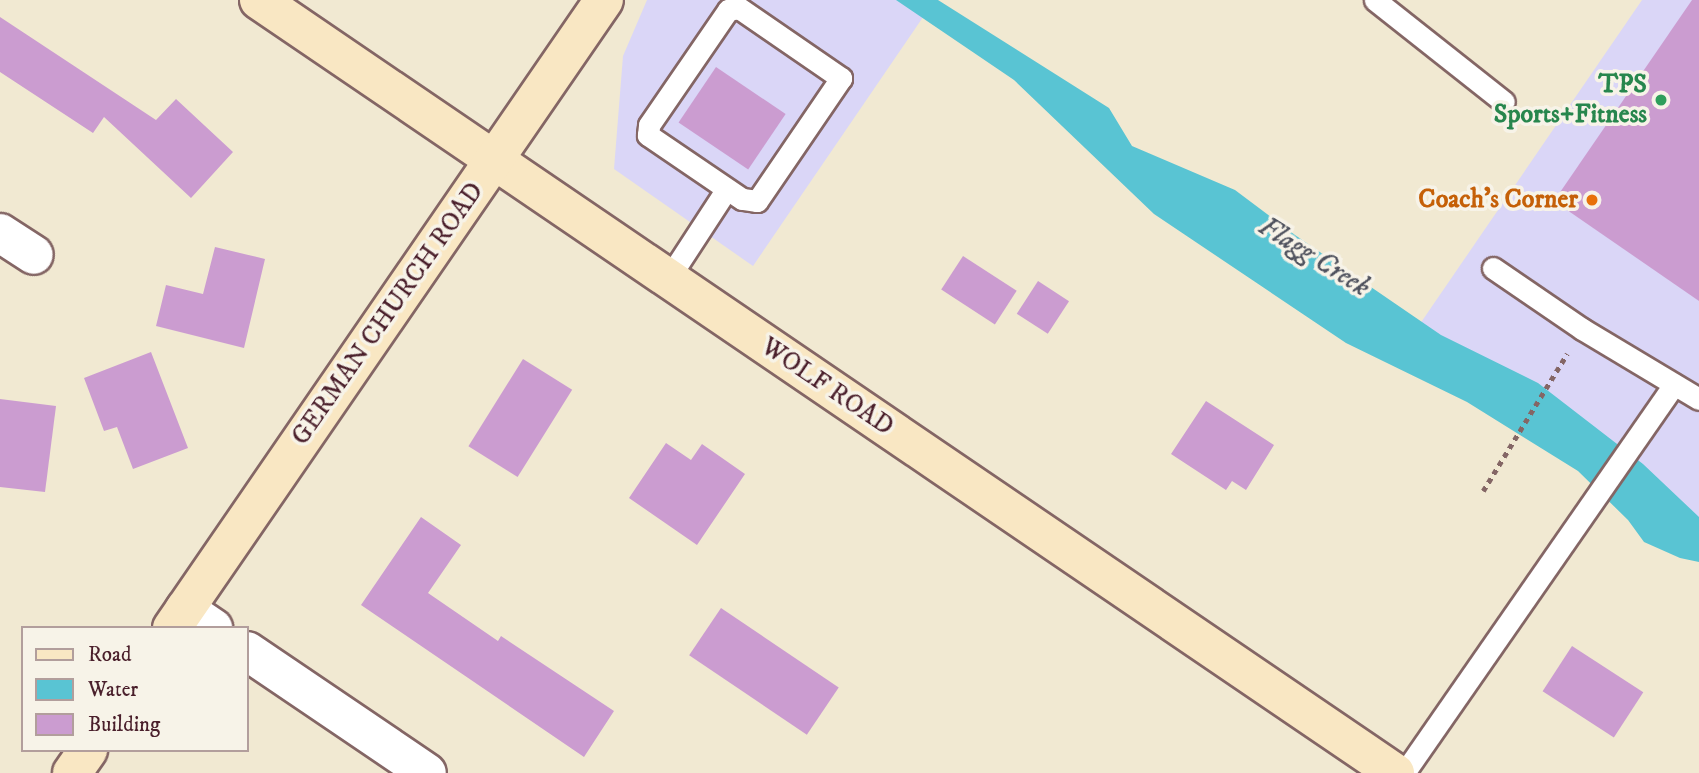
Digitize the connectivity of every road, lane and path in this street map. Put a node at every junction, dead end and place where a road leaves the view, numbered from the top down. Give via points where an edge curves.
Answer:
1 (259, 0) edge
2 (604, 0) edge
3 (1376, 0) edge
4 (1504, 102) dead end
5 (494, 160) junction
6 (734, 194) junction
7 (0, 233) edge
8 (34, 255) dead end
9 (1493, 268) dead end
10 (668, 279) junction
11 (1582, 329) junction
12 (1674, 385) junction
13 (1699, 398) edge
14 (1483, 491) dead end
15 (190, 621) edge
16 (248, 652) edge
17 (87, 752) edge
18 (72, 773) edge
19 (427, 773) edge
20 (1395, 773) edge
21 (1404, 773) edge

1 - 5 street, WOLF ROAD
2 - 5 street, GERMAN CHURCH ROAD
3 - 4 lane
5 - 10 street, WOLF ROAD
5 - 15 street, GERMAN CHURCH ROAD
6 - 6 lane via 648,135 649,125 728,10 739,8 841,78 757,201
6 - 10 lane
7 - 8 street
9 - 11 lane
10 - 20 street, WOLF ROAD
11 - 12 lane
11 - 14 path
12 - 13 lane
12 - 21 lane
16 - 19 street
17 - 18 street

